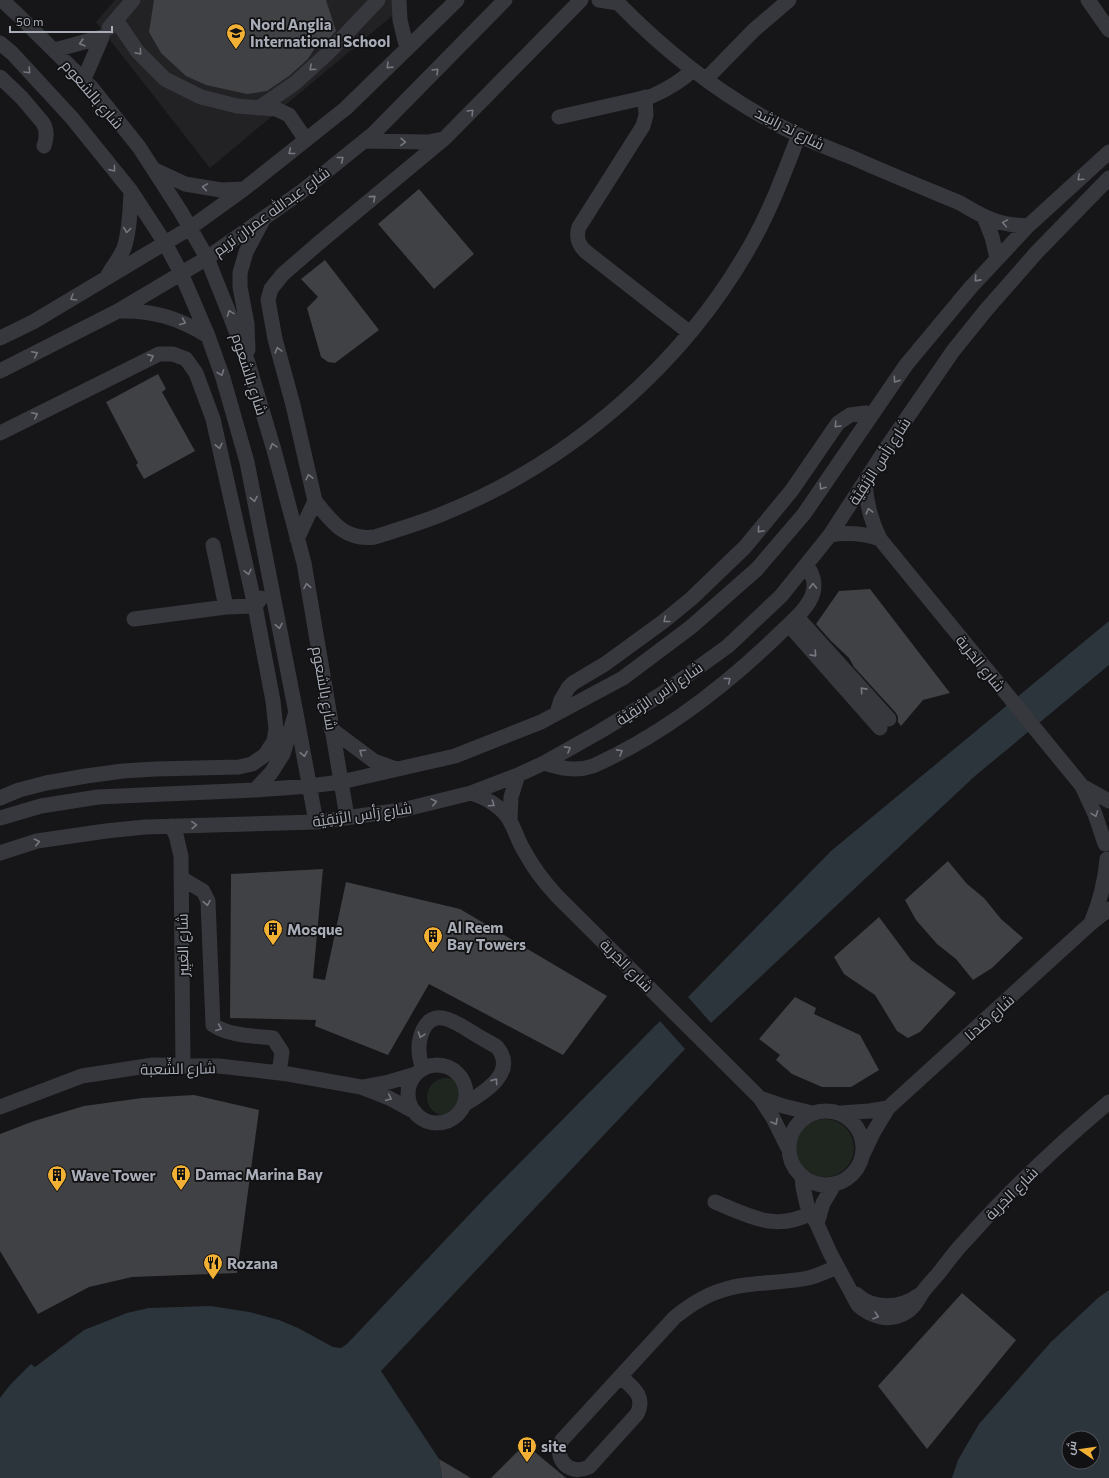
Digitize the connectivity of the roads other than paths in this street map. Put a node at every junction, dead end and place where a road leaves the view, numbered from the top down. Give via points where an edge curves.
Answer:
1 (2, 0) edge
2 (133, 0) edge
3 (378, 0) edge
4 (399, 0) edge
5 (457, 0) edge
6 (505, 0) edge
7 (581, 0) edge
8 (599, 0) edge
9 (789, 0) edge
10 (1088, 0) edge
11 (617, 2) edge
12 (114, 23) junction
13 (1108, 30) edge
14 (102, 37) junction
15 (0, 43) edge
16 (407, 49) junction
17 (55, 50) junction
18 (6, 55) edge
19 (693, 70) junction
20 (0, 77) edge
21 (84, 79) junction
22 (706, 79) junction
23 (646, 97) junction
24 (259, 108) junction
25 (559, 117) dead end
26 (799, 135) junction
27 (446, 138) junction
28 (306, 140) junction
29 (364, 141) junction
30 (44, 146) dead end
31 (1109, 152) edge
32 (152, 168) junction
33 (1108, 179) edge
34 (244, 189) junction
35 (131, 191) junction
36 (265, 216) junction
37 (984, 217) junction
38 (1028, 226) junction
39 (190, 228) junction
40 (165, 243) junction
41 (207, 258) junction
42 (997, 258) junction
43 (181, 273) junction
44 (106, 278) junction
45 (118, 312) junction
46 (690, 333) junction
47 (208, 336) junction
48 (0, 338) edge
49 (248, 363) junction
50 (0, 371) edge
51 (872, 414) junction
52 (213, 419) junction
53 (238, 431) junction
54 (0, 433) edge
55 (865, 482) junction
56 (315, 501) junction
57 (830, 535) junction
58 (297, 539) junction
59 (880, 540) junction
60 (213, 545) dead end
61 (807, 565) junction
62 (271, 584) junction
63 (255, 606) junction
64 (226, 607) junction
65 (134, 619) dead end
66 (792, 621) junction
67 (296, 713) junction
68 (557, 713) junction
69 (885, 724) dead end
70 (331, 729) junction
71 (544, 763) junction
72 (396, 769) junction
73 (518, 775) junction
74 (341, 782) junction
75 (310, 786) junction
76 (1082, 786) junction
77 (255, 790) junction
78 (471, 793) junction
79 (0, 798) edge
80 (1109, 801) edge
81 (348, 817) junction
82 (0, 818) edge
83 (510, 820) junction
84 (316, 822) junction
85 (171, 826) junction
86 (1107, 851) edge
87 (0, 853) edge
88 (181, 878) junction
89 (1109, 909) edge
90 (1089, 925) junction
91 (183, 1066) junction
92 (420, 1072) junction
93 (279, 1073) junction
94 (361, 1087) junction
95 (760, 1098) junction
96 (1109, 1102) edge
97 (465, 1104) junction
98 (0, 1107) edge
99 (888, 1108) junction
100 (414, 1112) junction
101 (812, 1113) junction
102 (841, 1113) junction
103 (788, 1148) junction
104 (863, 1154) junction
105 (802, 1177) junction
106 (834, 1185) junction
107 (715, 1202) dead end
108 (814, 1219) junction
109 (837, 1267) junction
110 (621, 1377) junction

1 - 17 street, شارع بالشعوم
2 - 12 street
3 -> 24 street via 327,54 295,83
4 - 16 street via 400,20
5 - 16 street
29 -> 6 street, شارع عبدالله عمران تريم via 374,134
27 -> 7 street
8 - 11 street, شارع نَد راشِد
9 - 22 street via 754,30
10 - 13 street
11 - 19 street, شارع نَد راشِد via 638,24
12 - 14 street
12 -> 24 street via 138,52 166,79 201,97 237,106
14 -> 17 street
14 - 21 street
15 - 18 street, شارع بالشعوم
16 -> 28 street via 346,108
17 - 21 street, شارع بالشعوم
18 -> 35 street, شارع بالشعوم via 72,118
19 - 22 street, شارع نَد راشِد
19 - 23 street via 667,90
20 - 30 street via 44,122
21 - 32 street, شارع بالشعوم
22 - 26 street, شارع نَد راشِد via 768,120
23 - 25 street
23 - 46 street via 643,126 579,226 577,238 585,251
24 - 28 street via 276,109 289,115
26 - 37 street, شارع نَد راشِد via 960,203
26 - 46 street via 778,188 753,239 724,287
29 -> 27 street via 428,142
56 -> 27 street via 275,339 268,300 271,289 283,274 356,221
28 -> 34 street
36 -> 29 street, شارع عبدالله عمران تريم via 301,192
31 -> 38 street, شارع رَأس الرَّنقِيَّة
34 -> 32 street via 221,190 185,184
32 - 39 street, شارع بالشعوم
33 - 55 street, شارع رَأس الرَّنقِيَّة via 1036,253 953,351
34 - 39 street
35 - 40 street, شارع بالشعوم
35 -> 44 street via 125,244
36 - 41 street, شارع عبدالله عمران تريم
36 - 49 street via 246,252 240,273 247,324
38 -> 37 street, شارع نَد راشِد via 1005,224
37 - 42 street
38 - 42 street, شارع رَأس الرَّنقِيَّة
39 - 40 street
39 - 41 street, شارع بالشعوم
40 - 43 street, شارع بالشعوم
40 - 44 street
41 - 43 street, شارع عبدالله عمران تريم
49 -> 41 street, شارع بالشعوم
42 -> 51 street, شارع رَأس الرَّنقِيَّة via 906,365
43 - 45 street, شارع عبدالله عمران تريم
43 - 47 street, شارع بالشعوم
44 -> 48 street via 33,322
45 -> 47 street via 135,311 170,317
50 -> 45 street, شارع عبدالله عمران تريم
46 - 56 street via 638,389 580,438 516,479 447,512 375,537 365,538 354,536 336,526
47 -> 53 street, شارع بالشعوم via 224,378
58 -> 49 street, شارع بالشعوم
51 -> 68 street, شارع رَأس الرَّنقِيَّة via 804,514 757,569 691,627 623,678
51 -> 68 street via 857,413 838,423 792,490 740,552 664,621 605,664 573,683 564,694
52 - 53 street via 227,428
54 -> 52 street via 159,354 173,354 186,359 196,373
52 -> 63 street
53 -> 62 street, شارع بالشعوم via 247,462
55 - 57 street, شارع رَأس الرَّنقِيَّة
59 -> 55 street, شارع الجَرية via 867,506
56 - 58 street
57 - 59 street via 856,533
57 - 61 street, شارع رَأس الرَّنقِيَّة
70 -> 58 street, شارع بالشعوم via 304,563
59 - 76 street, شارع الجَرية
60 - 64 street
66 -> 61 street via 810,600 814,589 813,577
71 -> 61 street, شارع رَأس الرَّنقِيَّة via 660,695 728,646 781,596
62 - 63 street
62 -> 67 street, شارع بالشعوم
63 - 64 street
63 - 79 street via 276,729 274,741 264,756 252,764 239,767 155,769 86,776 19,790
64 - 65 street
66 - 69 street
71 -> 66 street via 567,770 584,769 603,762 712,693
67 -> 75 street, شارع بالشعوم
67 - 77 street via 282,754 271,774
68 - 72 street, شارع رَأس الرَّنقِيَّة via 542,722 455,756
72 -> 70 street via 374,760
70 - 74 street, شارع بالشعوم
71 - 73 street, شارع رَأس الرَّنقِيَّة
72 - 74 street, شارع رَأس الرَّنقِيَّة
73 - 78 street, شارع رَأس الرَّنقِيَّة
73 - 83 street, شارع الجَرية via 511,797
74 - 75 street, شارع رَأس الرَّنقِيَّة
74 - 81 street, شارع بالشعوم
75 - 77 street, شارع رَأس الرَّنقِيَّة
75 - 84 street, شارع بالشعوم
76 - 80 street, شارع الجَرية
76 -> 86 street, شارع الجَرية via 1096,814
77 - 82 street, شارع رَأس الرَّنقِيَّة via 98,797 41,806
81 -> 78 street, شارع رَأس الرَّنقِيَّة via 402,810
78 -> 83 street, شارع الجَرية via 497,806
81 - 84 street, شارع رَأس الرَّنقِيَّة
83 - 95 street, شارع الجَرية via 525,853 545,883
85 -> 84 street, شارع رَأس الرَّنقِيَّة
87 -> 85 street, شارع رَأس الرَّنقِيَّة via 60,838 106,831
85 - 88 street, شارع العَبِير via 181,856
86 - 90 street, شارع ضَدنا via 1101,895
88 - 91 street, شارع العَبِير
88 -> 93 street via 203,891 208,901 213,1025 219,1030 273,1038 282,1052
89 - 90 street, شارع ضَدنا
90 - 99 street, شارع ضَدنا
91 - 93 street, شارع الشِّعبة via 219,1066
91 - 98 street, شارع الشِّعبة via 154,1065 82,1076
92 - 94 street, شارع الشِّعبة via 389,1082
92 - 97 street via 431,1066 440,1065 456,1072 465,1087
97 -> 92 street via 488,1090 498,1078 503,1059 497,1047 452,1020 437,1018 425,1025 419,1042
92 - 100 street via 411,1081 408,1097
93 - 94 street, شارع الشِّعبة
94 -> 100 street, شارع الشِّعبة
95 - 101 street, شارع الجَرية
95 -> 103 street, شارع الجَرية
96 - 109 street, شارع الجَرية via 1051,1153 992,1211 923,1292 906,1303 886,1306 867,1301 851,1289
97 - 100 street via 454,1118 438,1124 421,1118
99 - 102 street
99 - 104 street, شارع ضَدنا
101 - 102 street via 827,1110
101 - 103 street via 804,1117 793,1131
102 - 104 street via 856,1125 861,1134
103 - 105 street via 790,1159
104 - 106 street via 853,1174 845,1181
105 - 106 street via 823,1186
105 - 108 street, شارع الجَرية via 805,1196
106 - 108 street
107 - 108 street via 770,1222
108 - 109 street, شارع الجَرية
109 - 110 street via 808,1278 738,1286 696,1301 675,1317
110 - 110 street via 562,1440 559,1455 568,1467 578,1470 588,1466 637,1414 641,1404 638,1394

